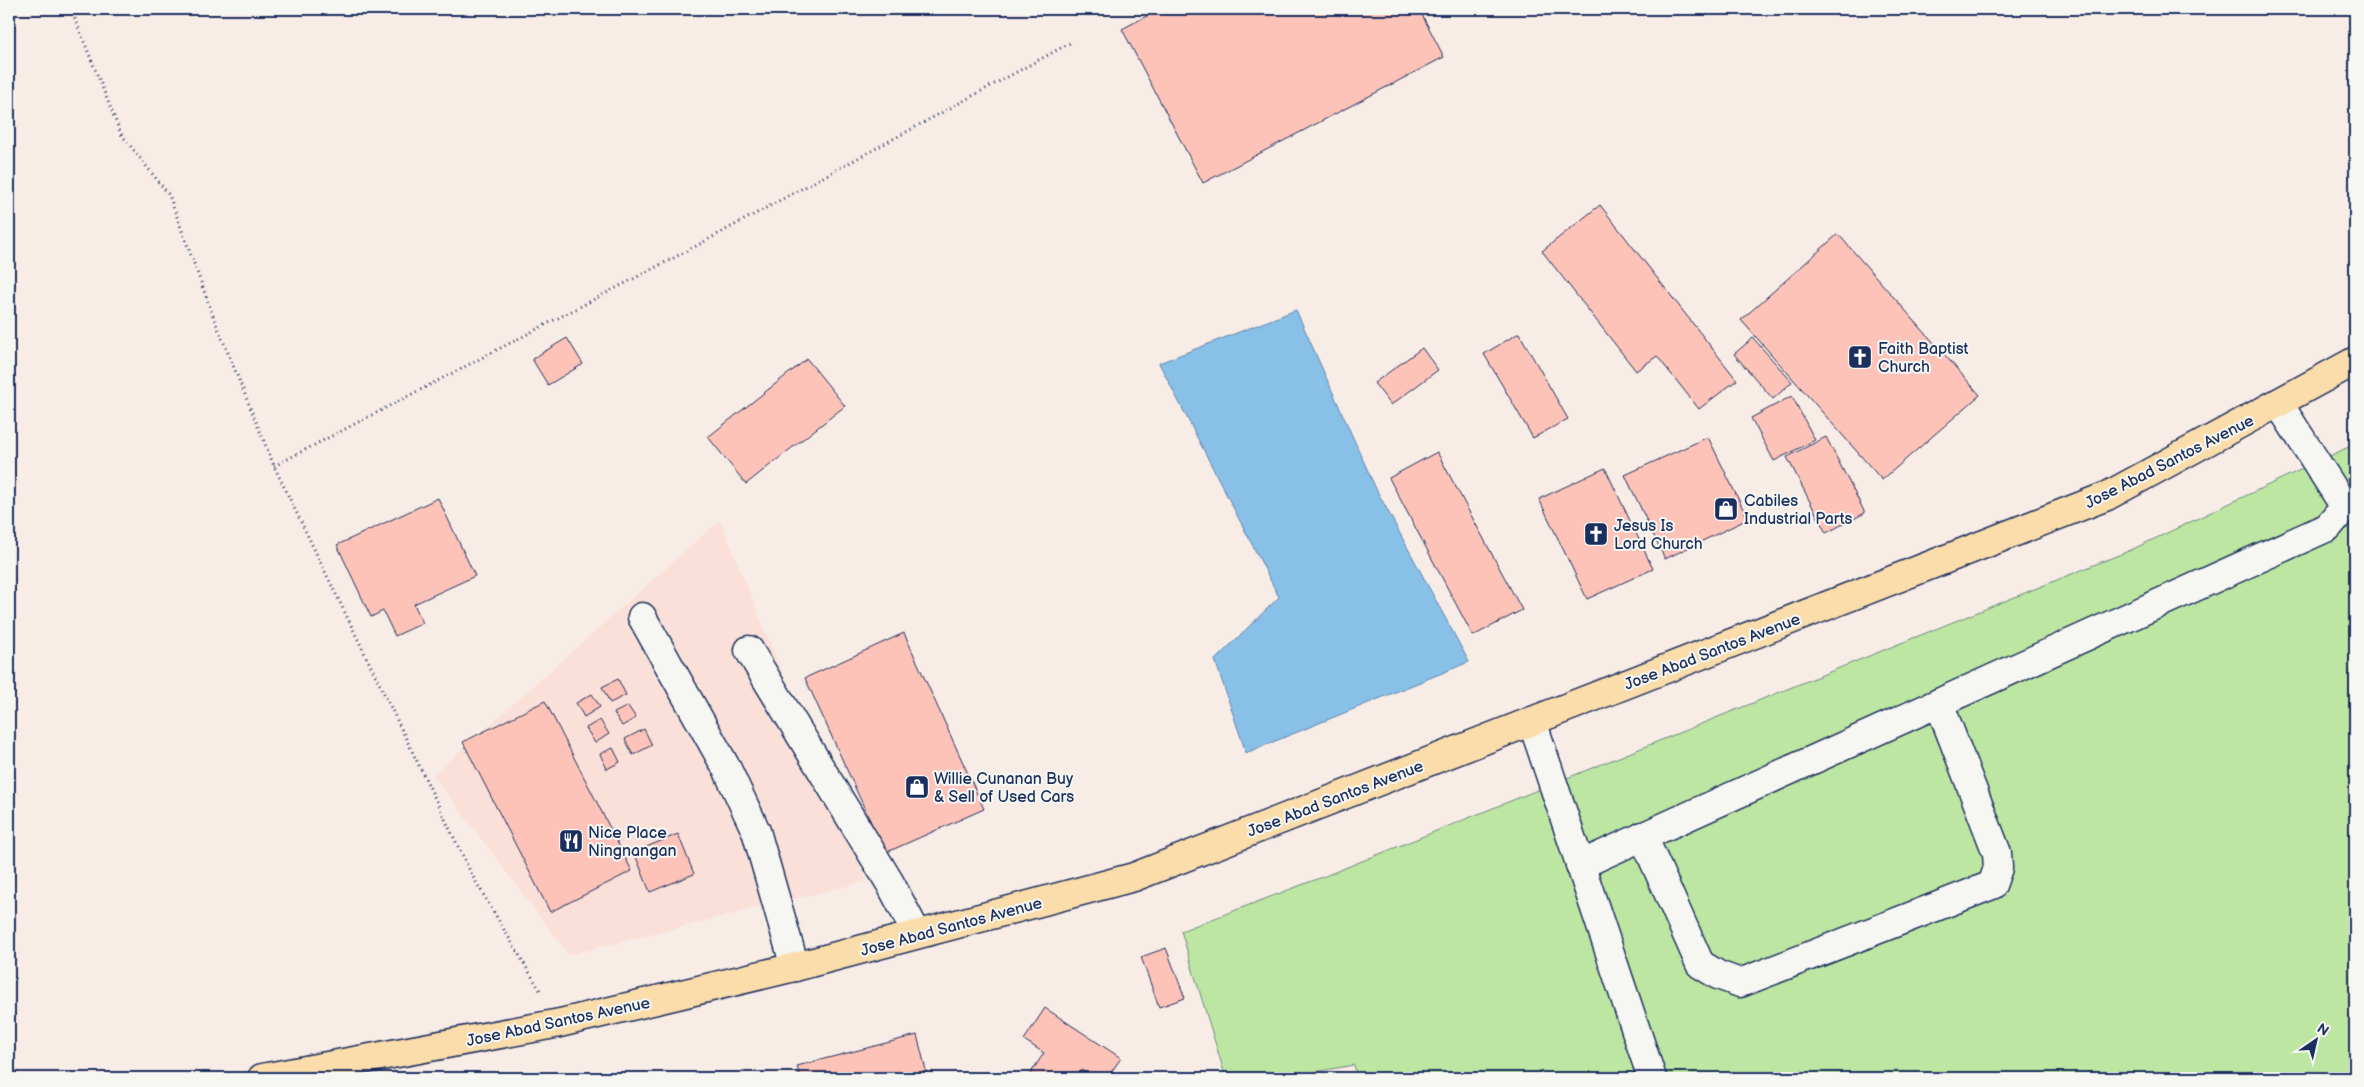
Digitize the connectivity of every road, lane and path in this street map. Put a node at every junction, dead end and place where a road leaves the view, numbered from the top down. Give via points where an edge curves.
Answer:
1 (71, 9) edge
2 (1070, 43) dead end
3 (2355, 362) edge
4 (2279, 404) junction
5 (274, 466) junction
6 (642, 618) dead end
7 (749, 650) dead end
8 (1939, 703) junction
9 (1532, 721) junction
10 (1643, 836) junction
11 (1580, 865) junction
12 (917, 934) junction
13 (795, 967) junction
14 (560, 1022) junction
15 (262, 1078) edge
16 (1652, 1078) edge

1 - 5 path via 121,134 169,196
2 - 5 path via 686,252
3 - 4 highway, Jose Abad Santos Avenue
4 - 8 lane via 2344,507 2328,527
4 - 9 highway, Jose Abad Santos Avenue via 2107,496
5 - 14 path via 473,877
6 - 13 lane via 726,769 756,831
7 - 12 lane via 890,883
8 - 10 lane
8 - 10 lane via 1998,853 1998,868 1992,884 1740,983 1700,964
9 - 11 lane
9 - 12 highway, Jose Abad Santos Avenue via 1134,877
10 - 11 lane
11 - 16 lane
12 - 13 highway, Jose Abad Santos Avenue
13 - 14 highway, Jose Abad Santos Avenue
14 - 15 highway, Jose Abad Santos Avenue

